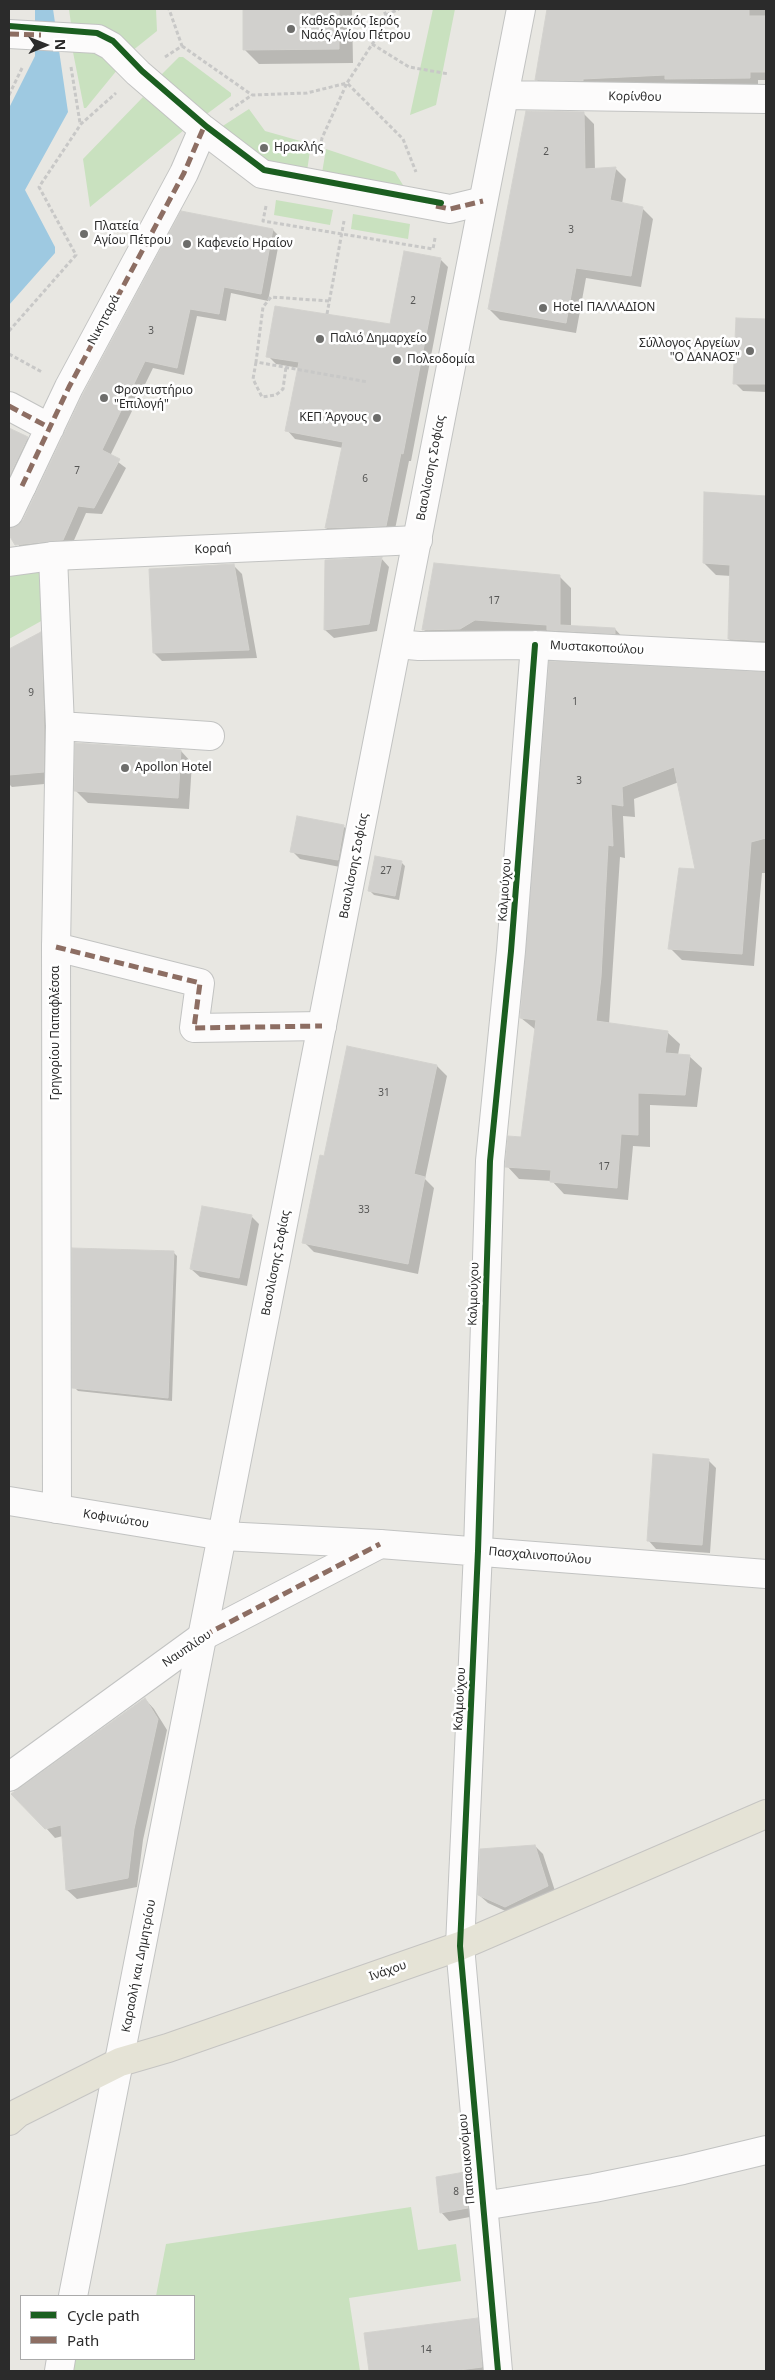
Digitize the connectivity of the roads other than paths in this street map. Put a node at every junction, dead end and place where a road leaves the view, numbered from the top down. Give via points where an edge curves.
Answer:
1 (521, 9) edge
2 (17, 43) edge
3 (504, 95) junction
4 (766, 99) edge
5 (203, 129) junction
6 (483, 201) junction
7 (9, 406) edge
8 (50, 428) junction
9 (9, 513) edge
10 (418, 540) junction
11 (53, 556) junction
12 (9, 562) edge
13 (397, 644) junction
14 (535, 645) junction
15 (766, 656) edge
16 (60, 726) junction
17 (210, 736) dead end
18 (56, 947) junction
19 (322, 1026) junction
20 (9, 1501) edge
21 (57, 1509) junction
22 (223, 1536) junction
23 (380, 1544) junction
24 (478, 1551) junction
25 (766, 1574) edge
26 (203, 1636) junction
27 (9, 1777) edge
28 (766, 1814) edge
29 (460, 1946) junction
30 (120, 2062) junction
31 (9, 2121) edge
32 (766, 2150) edge
33 (482, 2206) junction
34 (73, 2295) edge
35 (498, 2371) edge

1 - 3 street, Βασιλίσσης Σοφίας
2 - 5 street via 66,36 105,42
3 - 4 street, Κορίνθου
3 - 6 street, Βασιλίσσης Σοφίας
5 - 6 street via 262,174 450,209
5 - 8 street, Νικηταρά via 184,173
6 - 10 street, Βασιλίσσης Σοφίας
7 - 8 street
8 - 9 street, Νικηταρά
10 - 11 street, Κοραή
10 - 13 street, Βασιλίσσης Σοφίας
11 - 12 street, Κοραή
11 - 16 street, Γρηγορίου Παπαφλέσσα
13 - 14 street, Μυστακοπούλου
13 - 19 street, Βασιλίσσης Σοφίας
14 - 15 street, Μυστακοπούλου
14 - 24 street, Καλμούχου via 511,951 490,1161
16 - 17 street
16 - 18 street, Γρηγορίου Παπαφλέσσα
18 - 19 street via 200,983 194,1028
18 - 21 street, Γρηγορίου Παπαφλέσσα
19 - 22 street, Βασιλίσσης Σοφίας
20 - 21 street, Κοφινιώτου
21 - 22 street, Κοφινιώτου
22 - 23 street, Πασχαλινοπούλου
22 - 26 street, Βασιλίσσης Σοφίας
23 - 24 street, Πασχαλινοπούλου
23 - 26 street, Ναυπλίου
24 - 25 street, Πασχαλινοπούλου
24 - 29 street, Καλμούχου
26 - 27 street, Ναυπλίου
26 - 30 street, Καραολή και Δημητρίου
28 - 29 main road, Ινάχου
29 - 30 main road, Ινάχου via 178,2045
29 - 33 street, Παπαοικονόμου
30 - 31 main road, Ινάχου via 18,2113
30 - 34 street, Καραολή και Δημητρίου
32 - 33 street via 594,2188
33 - 35 street, Παπαοικονόμου

